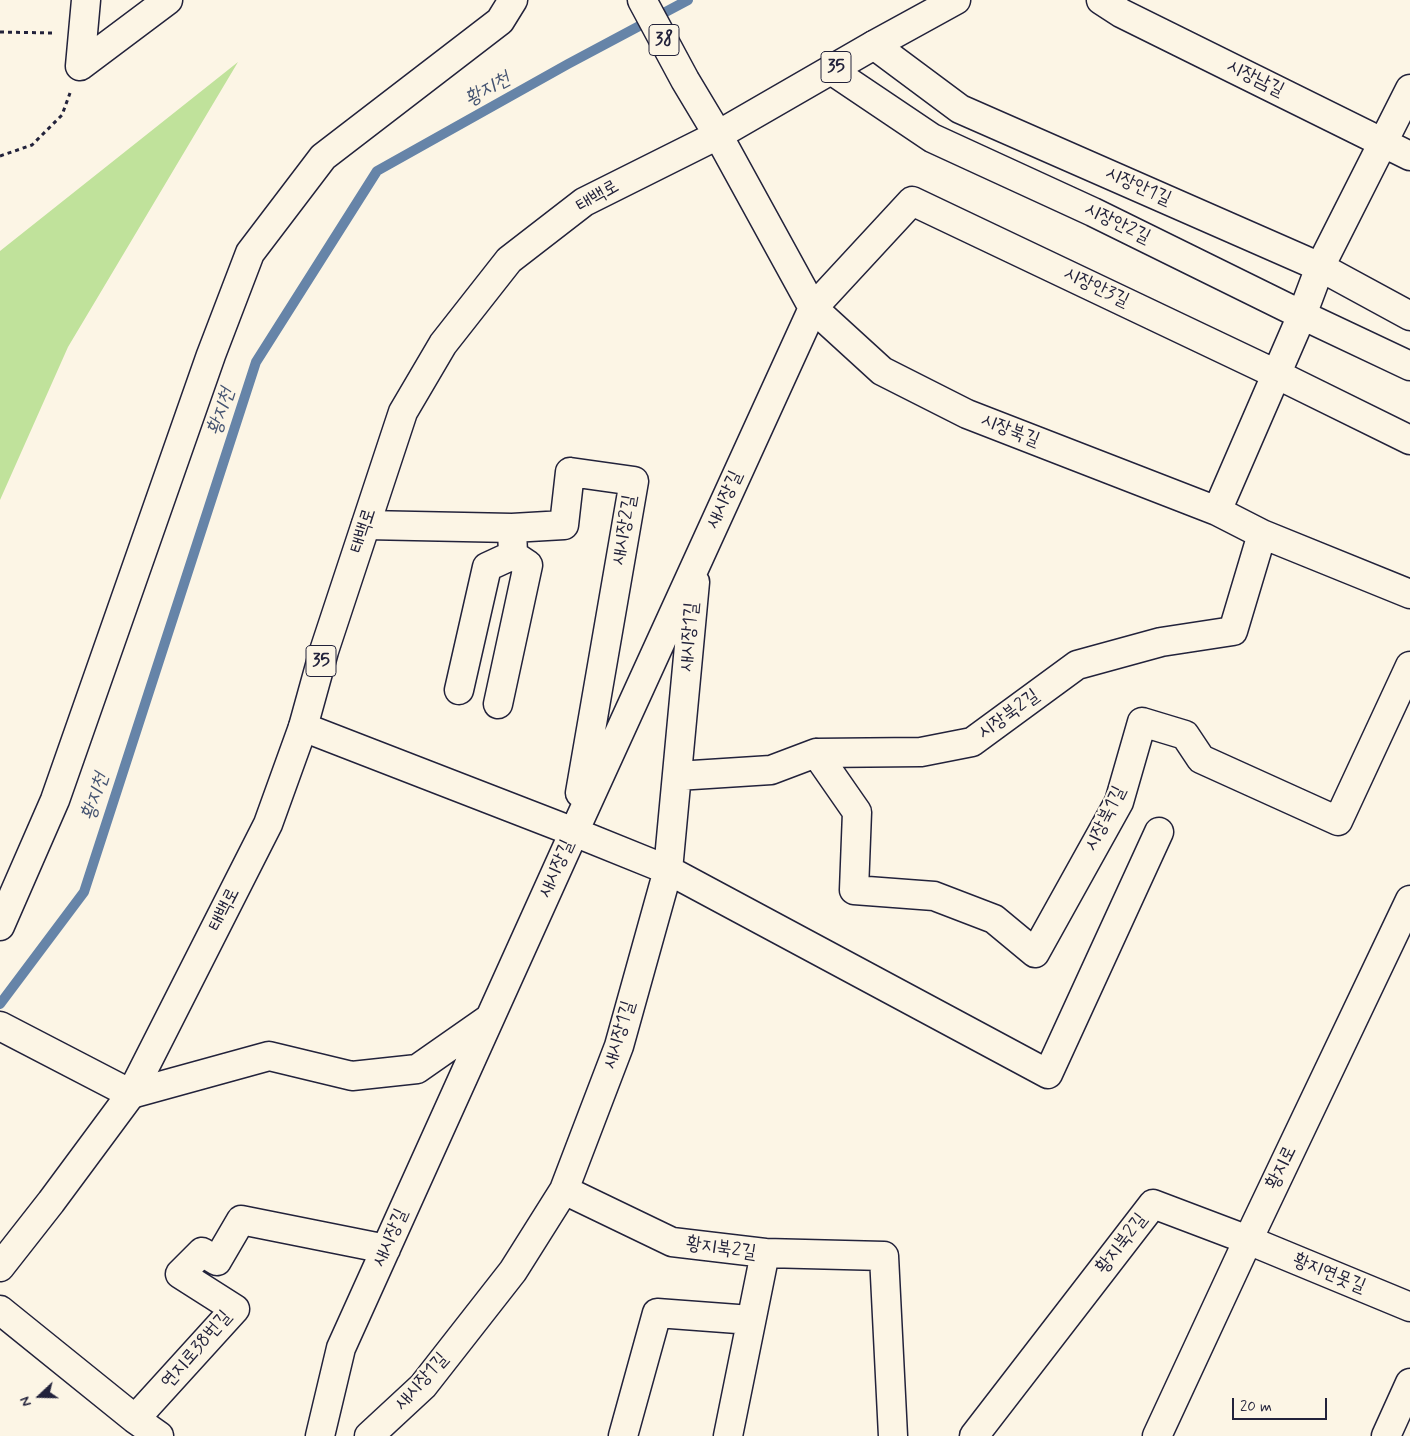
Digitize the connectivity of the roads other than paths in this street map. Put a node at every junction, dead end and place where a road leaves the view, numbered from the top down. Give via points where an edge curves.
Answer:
1 (86, 0) edge
2 (168, 0) edge
3 (513, 0) edge
4 (642, 0) edge
5 (956, 0) edge
6 (1101, 0) edge
7 (874, 45) junction
8 (832, 70) junction
9 (1410, 89) edge
10 (718, 135) junction
11 (1382, 142) junction
12 (1410, 156) edge
13 (1320, 267) junction
14 (813, 308) junction
15 (1302, 315) junction
16 (1410, 316) edge
17 (1410, 366) edge
18 (1276, 374) junction
19 (1410, 440) edge
20 (1217, 511) junction
21 (366, 524) junction
22 (512, 528) junction
23 (1262, 534) junction
24 (513, 554) junction
25 (697, 562) junction
26 (1410, 594) edge
27 (1410, 666) edge
28 (459, 690) dead end
29 (498, 704) dead end
30 (303, 727) junction
31 (816, 753) junction
32 (677, 776) junction
33 (574, 832) junction
34 (1159, 832) dead end
35 (668, 870) junction
36 (1410, 900) edge
37 (0, 926) edge
38 (490, 1018) junction
39 (0, 1026) edge
40 (131, 1094) junction
41 (564, 1190) junction
42 (1248, 1240) junction
43 (386, 1249) junction
44 (765, 1254) junction
45 (0, 1267) edge
46 (1410, 1307) edge
47 (0, 1310) edge
48 (751, 1320) junction
49 (1410, 1383) edge
50 (135, 1419) junction
51 (159, 1436) edge
52 (320, 1436) edge
53 (369, 1436) edge
54 (623, 1436) edge
55 (728, 1436) edge
56 (893, 1436) edge
57 (974, 1436) edge
58 (1157, 1436) edge
59 (1386, 1436) edge

1 - 2 street via 80,66
3 - 37 street via 500,21 323,157 250,253 55,800
4 - 10 street, 38
5 - 7 street, 태백로 / 35
6 - 11 street, 시장남길 via 1121,13
7 - 8 street, 태백로 / 35
7 - 13 street, 시장안1길 via 960,109
8 - 10 street, 태백로 / 35
8 - 15 street, 시장안2길 via 932,138 1093,212
9 - 11 street
10 - 14 street, 시장북길
10 - 21 street, 태백로 / 35 via 584,202 509,260 443,344 403,412
11 - 12 street, 시장남길
11 - 13 street
13 - 15 street
13 - 16 street, 시장안1길
14 - 18 street, 시장안3길 via 912,201
14 - 20 street, 시장북길 via 882,370 958,410
14 - 25 street, 새시장길
15 - 17 street, 시장안2길
15 - 18 street
18 - 19 street, 시장안3길
18 - 20 street
20 - 23 street, 시장북길
21 - 22 street, 새시장2길
21 - 30 street, 태백로 / 35
22 - 24 street
22 - 33 street, 새시장2길 via 564,525 570,472 634,480
23 - 26 street, 시장북길
23 - 31 street, 시장북2길 via 1233,631 1161,642 1077,665 972,742 922,752
24 - 28 street via 487,567
24 - 29 street via 528,565
25 - 32 street, 새시장1길
25 - 33 street, 새시장길
27 - 31 street, 시장북1길 via 1338,821 1202,759 1185,735 1142,722 1119,802 1035,953 994,919 934,896 854,890 857,812
30 - 33 street
30 - 40 street, 태백로 / 35 via 268,824
31 - 32 street, 시장북2길 via 771,770
32 - 35 street, 새시장1길
33 - 35 street
33 - 38 street, 새시장길
34 - 35 street via 1048,1074
35 - 41 street, 새시장1길 via 619,1046
36 - 42 street, 황지로
38 - 40 street via 416,1069 352,1076 269,1056
38 - 43 street, 새시장길
39 - 40 street
40 - 45 street, 태백로 / 35
41 - 44 street, 황지북2길 via 672,1242
41 - 53 street, 새시장1길 via 513,1271 423,1386
42 - 46 street, 황지연못길
42 - 57 street, 황지북2길 via 1153,1204
42 - 58 street, 황지로
43 - 50 street, 연지로38번길 via 241,1220 217,1261 202,1252 180,1274 235,1309
43 - 52 street, 새시장길 via 341,1348
44 - 48 street, 황지북2길
44 - 56 street via 884,1256
47 - 50 street
48 - 54 street via 657,1313
48 - 55 street, 황지북2길
49 - 59 street
50 - 51 street

